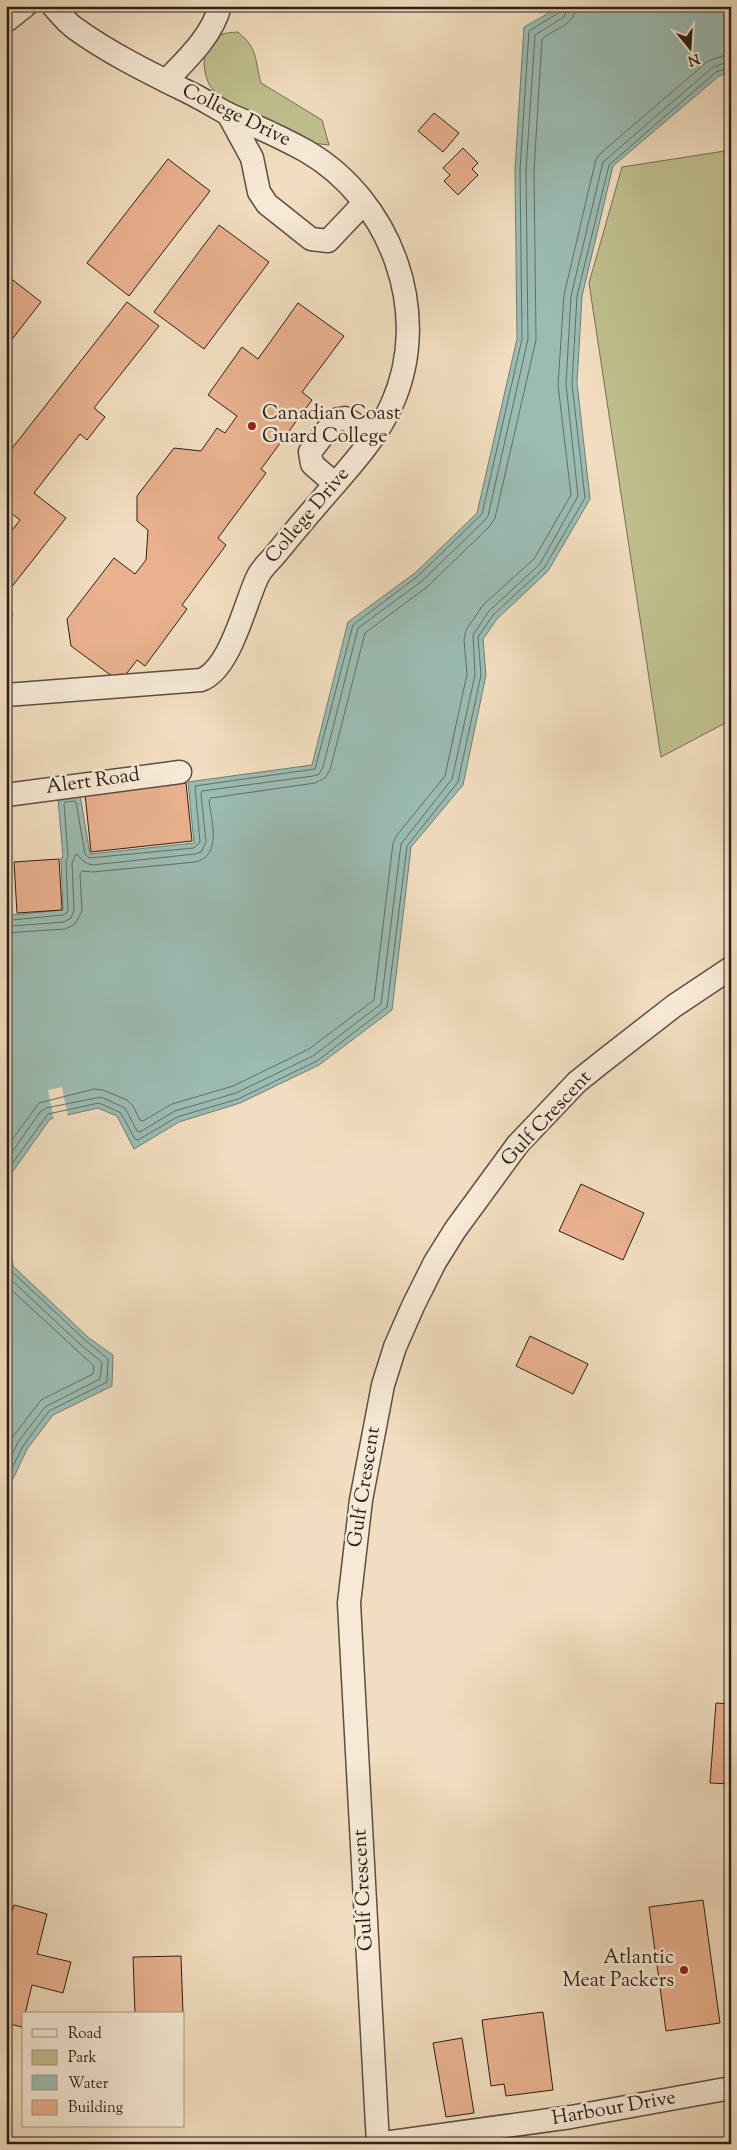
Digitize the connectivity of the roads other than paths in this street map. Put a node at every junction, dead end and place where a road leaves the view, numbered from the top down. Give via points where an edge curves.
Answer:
1 (25, 6) edge
2 (53, 6) edge
3 (220, 6) edge
4 (6, 21) edge
5 (166, 81) junction
6 (228, 114) junction
7 (364, 203) junction
8 (374, 436) junction
9 (334, 484) junction
10 (6, 694) edge
11 (180, 772) dead end
12 (6, 794) edge
13 (731, 968) edge
14 (731, 2088) edge
15 (378, 2144) edge

1 - 4 street
2 - 5 street, College Drive via 74,28
3 - 5 street via 211,28
5 - 6 street, College Drive
6 - 7 street, College Drive via 313,155 342,177
6 - 7 street via 252,158 259,192 267,204 311,239 328,241
7 - 8 street, College Drive via 395,257 405,291 407,318 402,376 389,412
8 - 9 street, College Drive
8 - 9 street via 345,418 336,420 330,427 310,452 312,464
9 - 10 street, College Drive via 259,574 233,640 216,670 208,677
11 - 12 street, Alert Road
13 - 15 street, Gulf Crescent via 674,1006 602,1062 518,1144 435,1262 395,1347 383,1385 361,1500 349,1602
14 - 15 street, Harbour Drive via 571,2117

